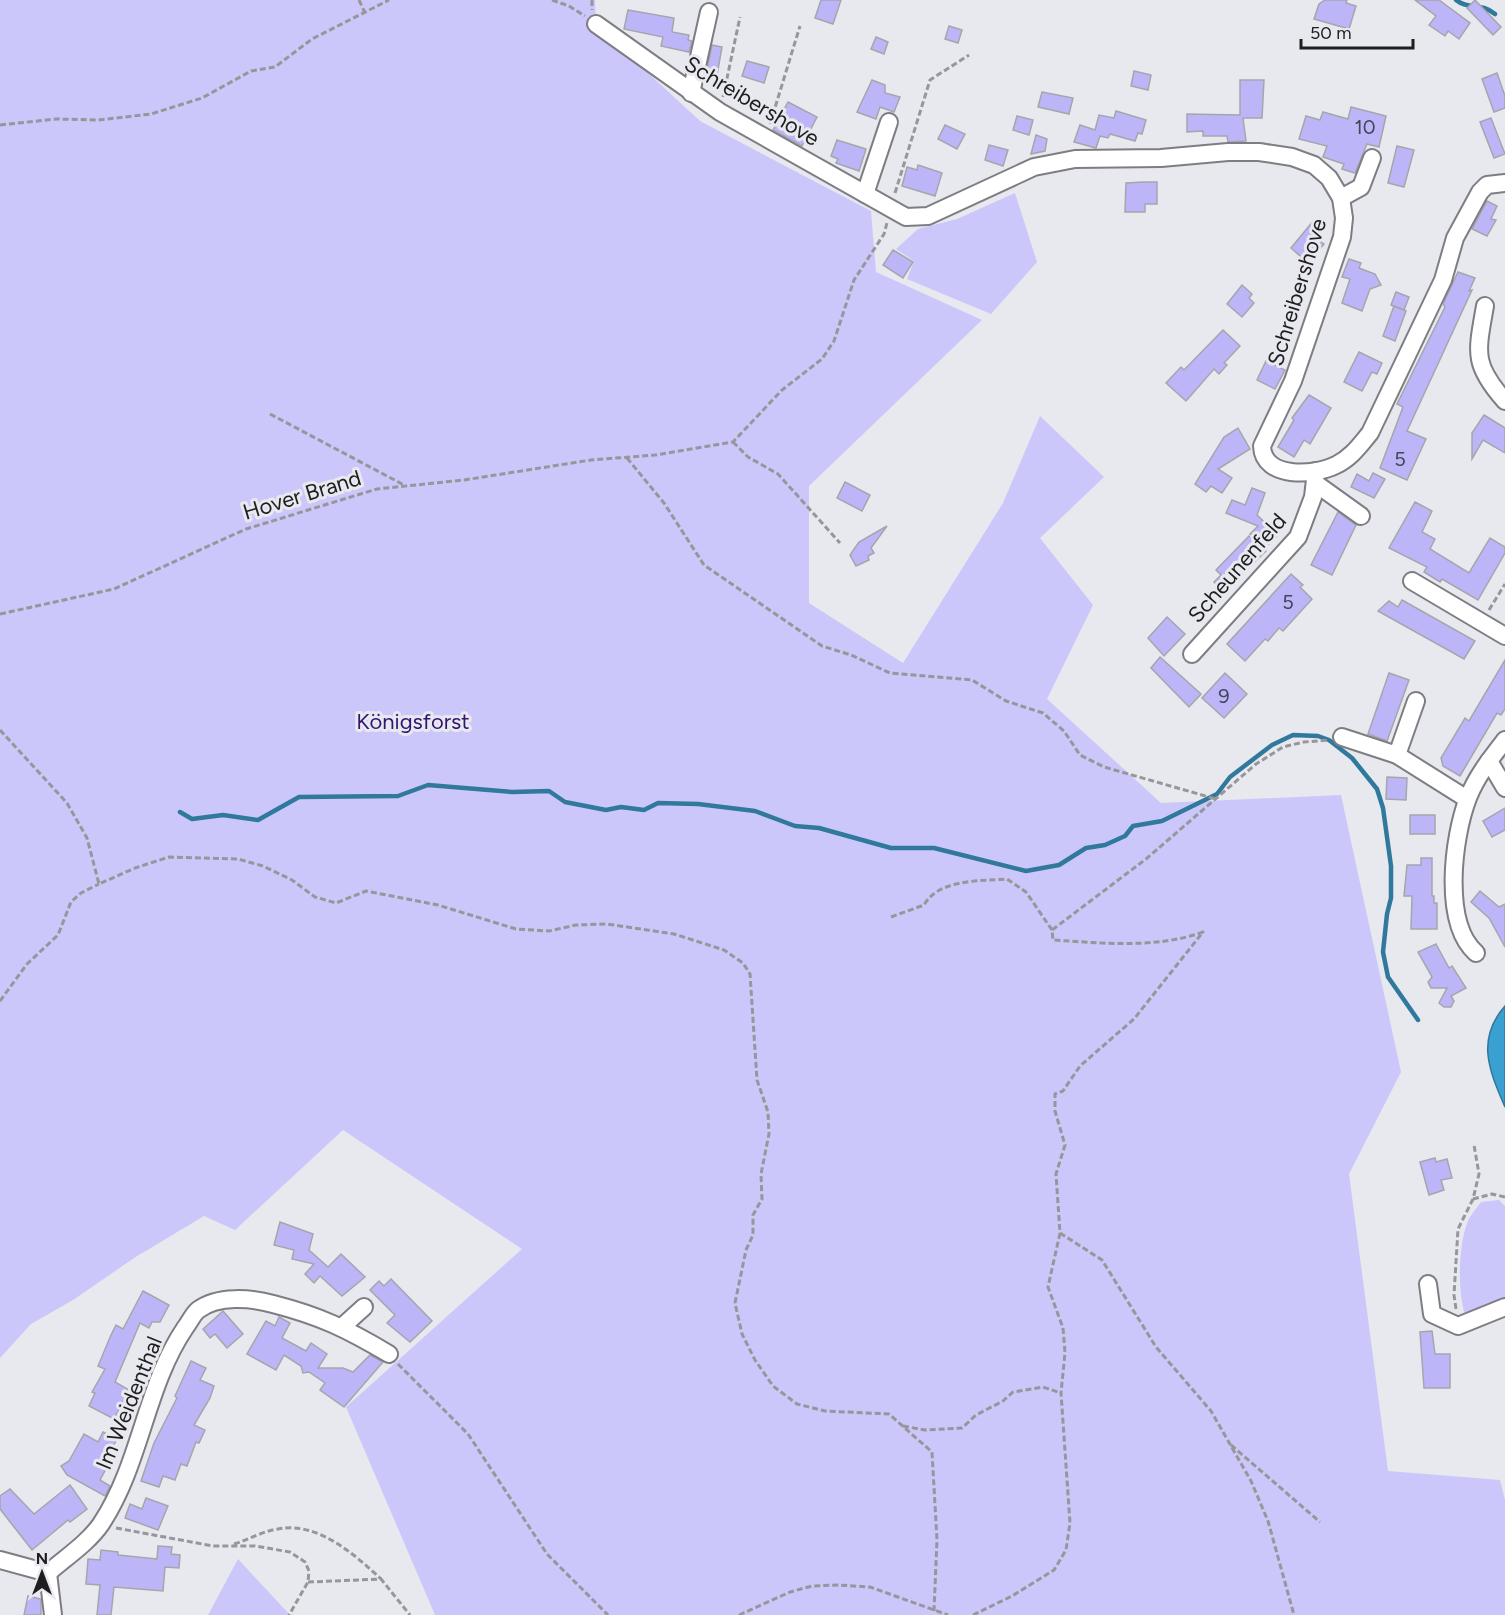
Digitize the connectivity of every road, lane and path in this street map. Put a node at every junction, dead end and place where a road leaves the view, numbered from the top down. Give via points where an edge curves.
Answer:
1 (360, 0) edge
2 (389, 0) edge
3 (552, 0) edge
4 (709, 12) dead end
5 (365, 13) junction
6 (740, 17) dead end
7 (594, 22) joint
8 (800, 26) dead end
9 (969, 55) dead end
10 (691, 93) junction
11 (720, 112) junction
12 (889, 122) dead end
13 (0, 125) edge
14 (765, 138) junction
15 (1372, 158) dead end
16 (1505, 183) edge
17 (864, 194) junction
18 (1341, 198) junction
19 (890, 209) junction
20 (1485, 306) dead end
21 (1505, 401) edge
22 (270, 414) dead end
23 (733, 442) junction
24 (627, 458) junction
25 (1315, 477) junction
26 (405, 486) junction
27 (1361, 516) dead end
28 (840, 543) dead end
29 (1412, 581) dead end
30 (1505, 584) edge
31 (0, 614) edge
32 (1482, 623) junction
33 (1505, 636) edge
34 (1192, 654) dead end
35 (1416, 701) dead end
36 (0, 730) edge
37 (1342, 737) joint
38 (1505, 740) edge
39 (1397, 755) junction
40 (1489, 761) junction
41 (1505, 788) edge
42 (1217, 799) junction
43 (1467, 799) junction
44 (99, 884) junction
45 (891, 917) dead end
46 (1052, 930) junction
47 (1476, 953) dead end
48 (0, 1001) edge
49 (1474, 1145) dead end
50 (1505, 1197) edge
51 (1473, 1199) junction
52 (1060, 1233) junction
53 (1428, 1284) dead end
54 (364, 1307) dead end
55 (1505, 1307) edge
56 (344, 1326) junction
57 (1458, 1326) junction
58 (389, 1354) joint
59 (1061, 1393) junction
60 (901, 1426) junction
61 (1230, 1443) junction
62 (1320, 1522) dead end
63 (100, 1525) junction
64 (230, 1545) junction
65 (0, 1560) edge
66 (48, 1573) junction
67 (381, 1579) junction
68 (308, 1582) junction
69 (934, 1611) junction
70 (53, 1615) edge
71 (289, 1615) edge
72 (410, 1615) edge
73 (608, 1615) edge
74 (739, 1615) edge
75 (948, 1615) edge
76 (973, 1615) edge
77 (1294, 1615) edge

1 - 5 path
2 - 5 path
3 - 7 path
4 - 10 street
5 - 13 path via 312,39 275,66 251,71 202,98 151,114
6 - 11 path
7 - 10 street, Schreibershove
8 - 14 path
9 - 19 path via 930,80
10 - 11 street, Schreibershove
11 - 14 street, Schreibershove
12 - 17 street
14 - 17 street, Schreibershove
15 - 18 street via 1361,187
16 - 25 street, Schreibershove via 1487,185 1480,192 1455,238 1443,280 1370,433 1353,453
17 - 19 street, Schreibershove
18 - 19 street, Schreibershove via 1329,177 1314,165 1259,152 1228,152 1075,159 1034,168 928,216 906,217
18 - 25 street, Schreibershove via 1342,237 1293,381 1263,446 1263,455 1274,467
19 - 23 path via 884,234 854,280 834,341 822,359 782,390
20 - 21 street via 1480,367
22 - 26 path
23 - 24 path
23 - 28 path via 748,458 778,474
24 - 26 path, Hover Brand
24 - 42 path via 664,503 704,565 822,646 890,673 972,680 1006,701 1043,712 1064,731 1080,755 1104,767
25 - 27 street
25 - 34 street, Scheunenfeld via 1305,524 1291,547
26 - 31 path, Hover Brand via 377,489 246,529 114,589
29 - 32 street
30 - 32 path
32 - 33 street
35 - 39 street
36 - 44 path via 67,803 87,838
37 - 39 street
37 - 42 path via 1283,747 1238,778
38 - 40 street
39 - 43 street
40 - 41 street
40 - 43 street
42 - 46 path
43 - 47 street via 1457,848 1454,893 1462,936
44 - 48 path via 71,903 58,935 27,964
44 - 60 path via 170,857 238,859 263,866 315,897 336,903 366,891 438,905 516,929 549,931 607,924 674,934 724,950 743,963 750,974 757,1080 768,1113 769,1134 761,1174 762,1199 753,1215 753,1235 735,1304 742,1334 773,1386 797,1404 825,1411 889,1414
45 - 46 path via 924,905 931,894 945,886 1007,879 1026,892
46 - 52 path via 1053,940 1102,943 1178,941 1203,932 1134,1019 1080,1066 1063,1091 1055,1094 1055,1111 1065,1145 1056,1174
49 - 51 path via 1479,1174
50 - 51 path via 1492,1194
51 - 57 path via 1458,1229 1454,1295
52 - 59 path via 1048,1287 1064,1328
52 - 61 path via 1102,1260 1156,1347 1210,1411
53 - 57 street via 1432,1314
54 - 56 street
55 - 57 street
56 - 58 street, Im Weidenthal
56 - 63 street, Im Weidenthal via 315,1314 255,1299 219,1301 198,1310 177,1341 127,1472
58 - 73 path via 468,1434 548,1554
59 - 60 path via 1042,1387 1013,1392 962,1428 925,1431
59 - 76 path via 1070,1523 1066,1550 1054,1570
60 - 69 path via 932,1452 937,1540
61 - 62 path
61 - 77 path via 1268,1521
63 - 64 path via 213,1546
63 - 66 street, Im Weidenthal
64 - 67 path via 276,1529 304,1531 344,1547
64 - 68 path via 290,1552 305,1562
65 - 66 street
66 - 70 street
67 - 68 path
67 - 72 path
68 - 71 path
69 - 74 path via 870,1587 838,1585 790,1592
69 - 75 path

